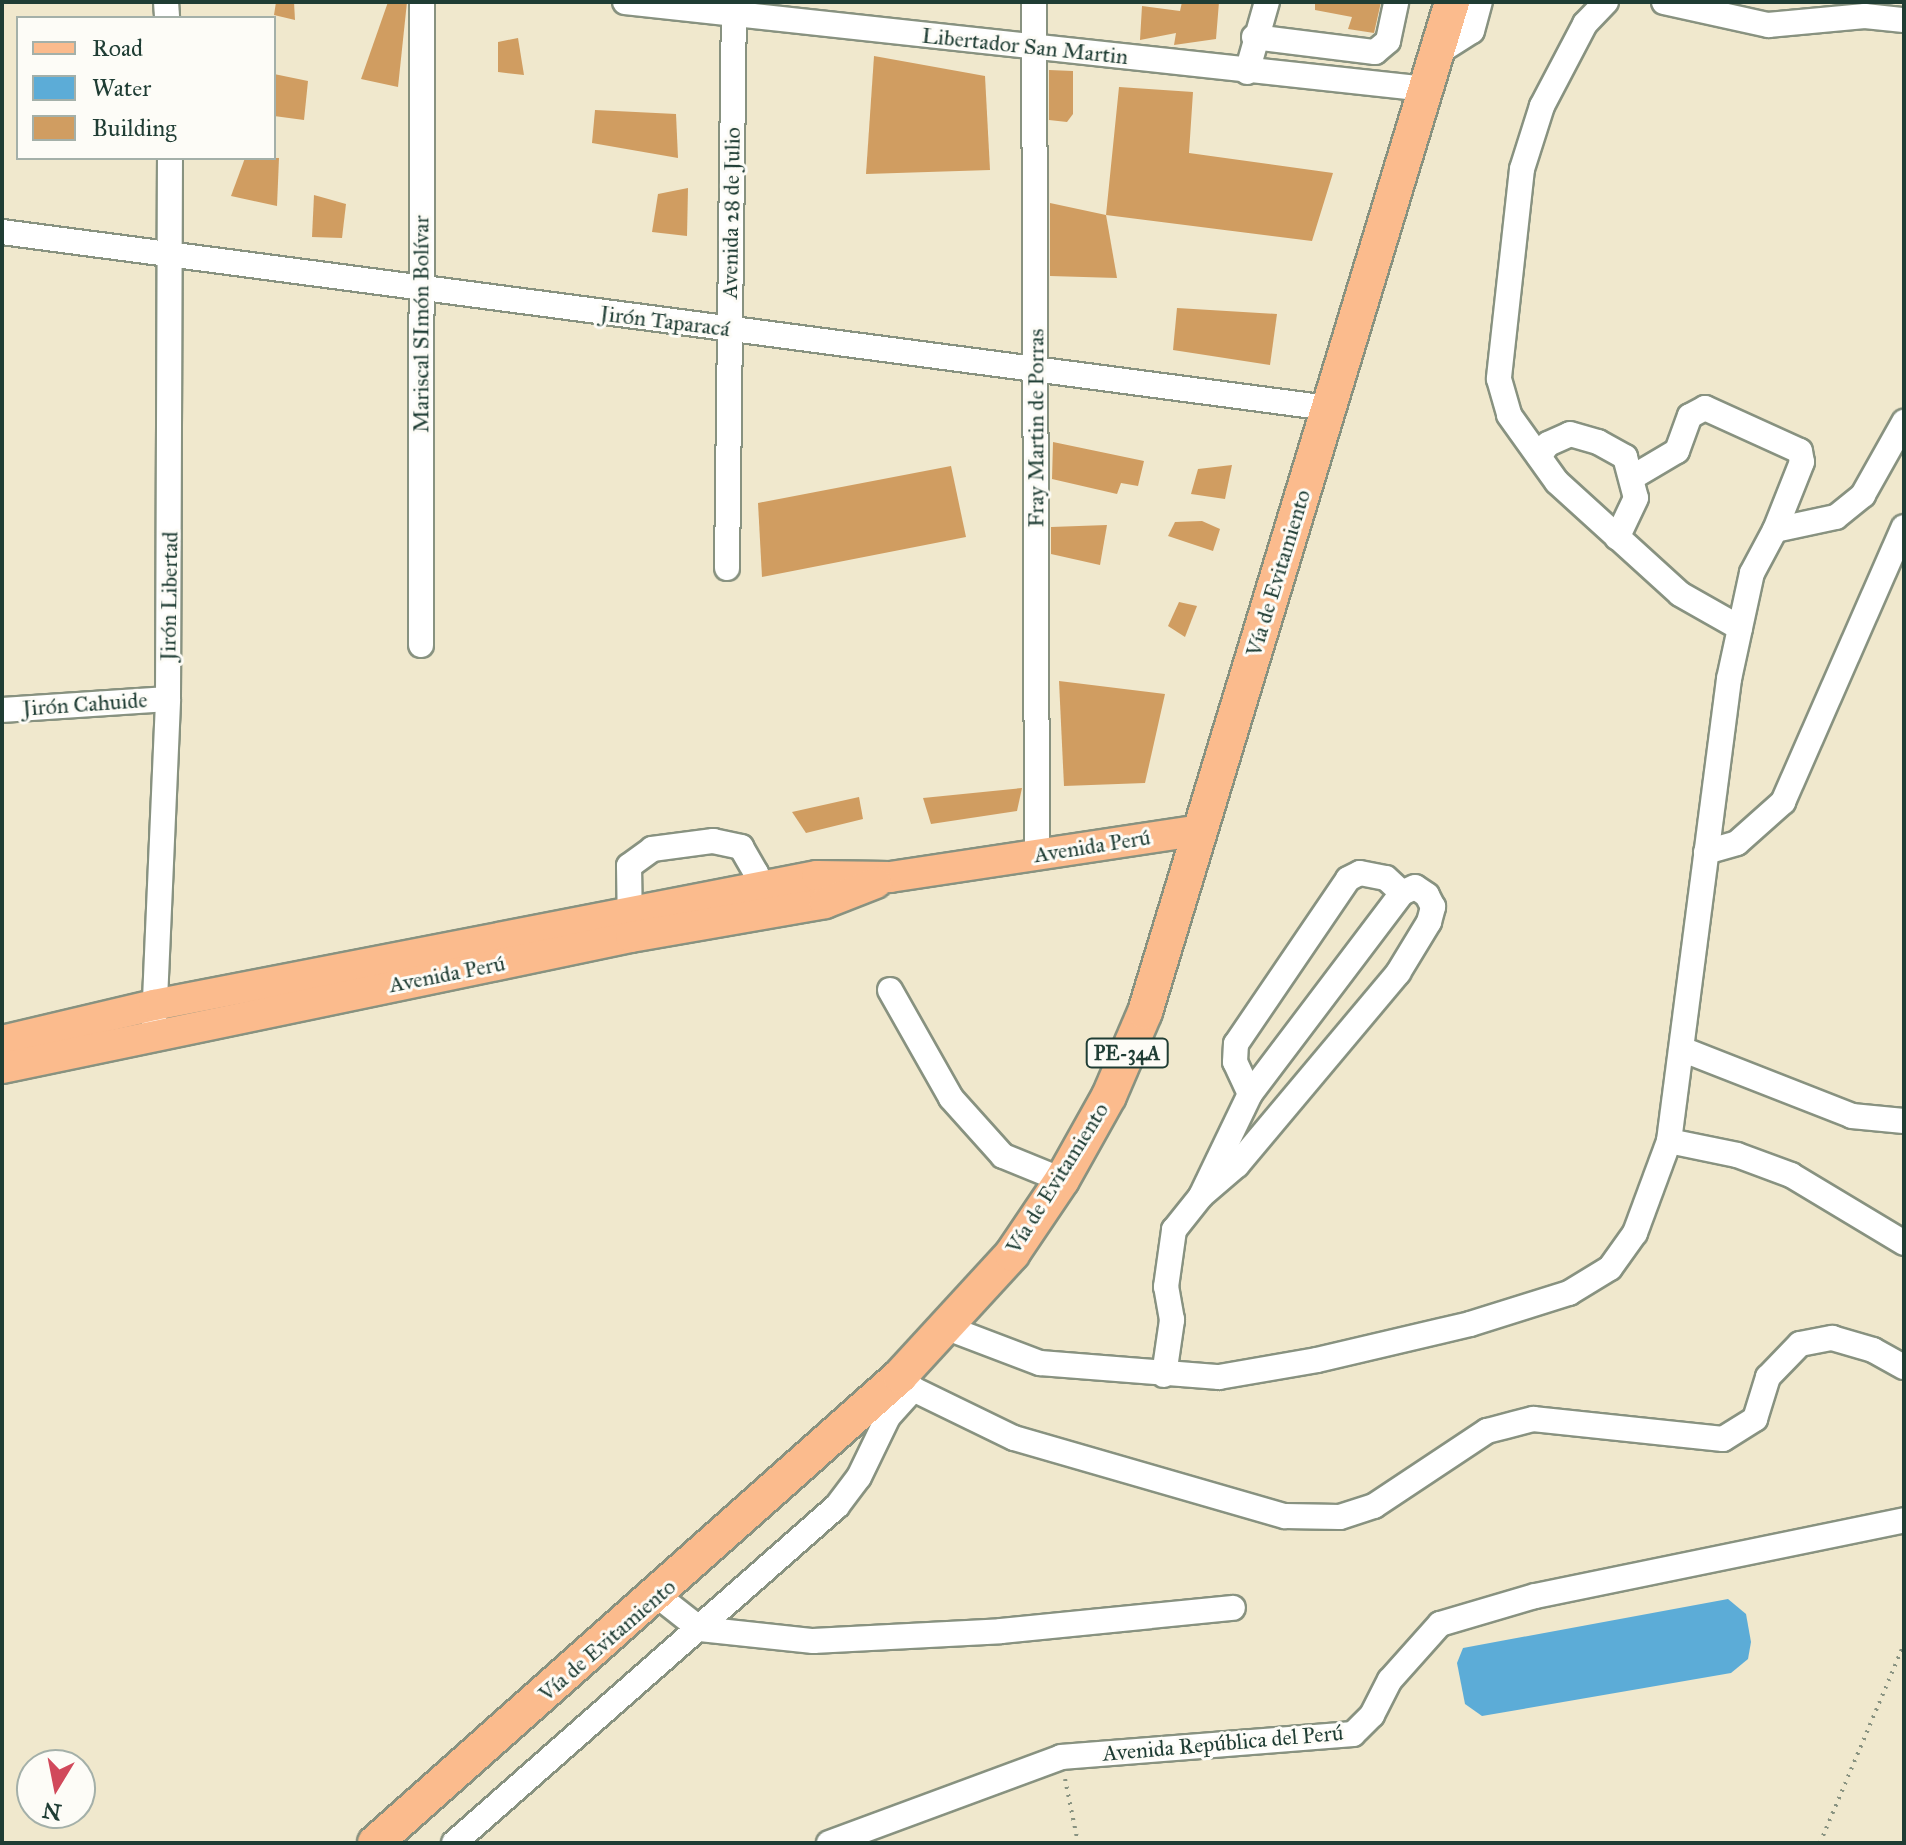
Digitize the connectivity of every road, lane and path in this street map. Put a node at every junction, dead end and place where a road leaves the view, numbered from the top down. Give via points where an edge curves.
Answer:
1 (422, 2) edge
2 (625, 2) edge
3 (1034, 2) edge
4 (1267, 2) edge
5 (1396, 2) edge
6 (1452, 2) edge
7 (1480, 2) edge
8 (1606, 2) edge
9 (1664, 2) edge
10 (734, 8) edge
11 (1904, 20) edge
12 (1254, 37) junction
13 (1035, 46) junction
14 (1375, 52) junction
15 (1437, 53) junction
16 (1247, 72) junction
17 (1375, 84) junction
18 (1426, 89) junction
19 (170, 160) edge
20 (2, 232) edge
21 (172, 256) junction
22 (421, 290) junction
23 (730, 329) junction
24 (1035, 369) junction
25 (1328, 408) junction
26 (1904, 422) edge
27 (1539, 456) junction
28 (1633, 477) junction
29 (1904, 527) edge
30 (1775, 530) junction
31 (1617, 538) junction
32 (727, 568) dead end
33 (1893, 580) edge
34 (1740, 628) junction
35 (421, 645) dead end
36 (168, 699) junction
37 (2, 710) edge
38 (1200, 830) junction
39 (1706, 852) junction
40 (1037, 854) junction
41 (1402, 893) junction
42 (759, 901) junction
43 (630, 923) junction
44 (890, 990) dead end
45 (154, 1019) junction
46 (2, 1041) edge
47 (1684, 1050) junction
48 (2, 1068) edge
49 (1250, 1094) junction
50 (1904, 1121) edge
51 (1669, 1141) junction
52 (1062, 1180) junction
53 (1201, 1196) junction
54 (1904, 1243) edge
55 (945, 1327) junction
56 (1904, 1367) edge
57 (1164, 1375) junction
58 (906, 1383) junction
59 (1904, 1520) edge
60 (658, 1596) junction
61 (1233, 1608) dead end
62 (700, 1629) junction
63 (1904, 1644) edge
64 (1061, 1757) junction
65 (375, 1843) edge
66 (454, 1843) edge
67 (829, 1843) edge
68 (1078, 1843) edge
69 (1820, 1843) edge

1 - 22 street, Mariscal SImón Bolívar
2 - 10 street, Libertador San Martin
3 - 13 street, Fray Martin de Porras
4 - 12 street
5 - 14 street via 1388,41
6 - 15 highway, Vía de Evitamiento / PE-34A
7 - 15 street via 1472,31
8 - 27 street via 1585,24 1542,106 1522,169 1512,231 1499,379 1509,415
9 - 11 street via 1768,25 1865,16
10 - 13 street, Libertador San Martin
10 - 23 street, Avenida 28 de Julio
12 - 14 street
12 - 16 street
13 - 16 street, Libertador San Martin
13 - 24 street, Fray Martin de Porras
14 - 17 street
15 - 18 highway, Vía de Evitamiento / PE-34A
16 - 17 street, Libertador San Martin
17 - 18 street, Libertador San Martin
18 - 25 highway, Vía de Evitamiento / PE-34A
19 - 21 street, Jirón Libertad
20 - 21 street, Jirón Taparacá
21 - 22 street, Jirón Taparacá
21 - 36 street, Jirón Libertad
22 - 23 street, Jirón Taparacá
22 - 35 street, Mariscal SImón Bolívar
23 - 24 street, Jirón Taparacá
23 - 32 street, Avenida 28 de Julio
24 - 25 street, Jirón Taparacá
24 - 40 street, Fray Martin de Porras
25 - 38 highway, Vía de Evitamiento / PE-34A
26 - 30 street via 1896,443 1854,502 1836,517 1812,526
27 - 28 street via 1548,444 1570,434 1625,457
27 - 31 street via 1557,482
28 - 30 street via 1677,451 1690,416 1705,408 1800,451 1802,462
28 - 31 street via 1636,498
29 - 33 street
30 - 34 street via 1752,573
31 - 34 street via 1680,594
33 - 39 street via 1783,802 1737,843
34 - 39 street
36 - 37 street, Jirón Cahuide
36 - 45 street, Jirón Libertad
38 - 40 main road, Avenida Perú
38 - 52 highway, Vía de Evitamiento / PE-34A via 1145,1012 1109,1096
39 - 47 street
40 - 42 main road, Avenida Perú via 890,877 825,903
41 - 49 street
41 - 49 street via 1386,878 1360,873 1348,879 1236,1044 1235,1062
41 - 53 street via 1415,887 1433,907 1423,938 1237,1165
42 - 43 main road, Avenida Perú
42 - 43 street via 741,847 713,841 652,849 629,866
43 - 45 main road, Avenida Perú
44 - 52 street via 951,1098 1003,1156
45 - 46 main road, Avenida Perú
45 - 48 main road, Avenida Perú
47 - 50 street via 1852,1116
47 - 51 street
49 - 53 street
51 - 54 street via 1737,1155 1791,1175
51 - 57 street via 1635,1233 1610,1268 1569,1293 1317,1360 1219,1377
52 - 55 highway, Vía de Evitamiento / PE-34A via 1012,1254
53 - 57 street via 1174,1230 1166,1287 1172,1320
55 - 57 street via 1040,1363
55 - 58 highway, Vía de Evitamiento / PE-34A
56 - 58 street via 1873,1350 1832,1338 1800,1344 1768,1377 1755,1419 1723,1439 1533,1419 1487,1431 1374,1506 1340,1517 1285,1516 1014,1438
58 - 60 highway, Vía de Evitamiento / PE-34A
58 - 62 street via 859,1477 837,1506
59 - 64 street, Avenida República del Perú via 1535,1596 1440,1624 1390,1680 1372,1715 1353,1734
60 - 62 street
60 - 65 highway, Vía de Evitamiento / PE-34A
61 - 62 street via 1001,1631 813,1641
62 - 66 street
63 - 69 path
64 - 67 street, Avenida República del Perú
64 - 68 path

